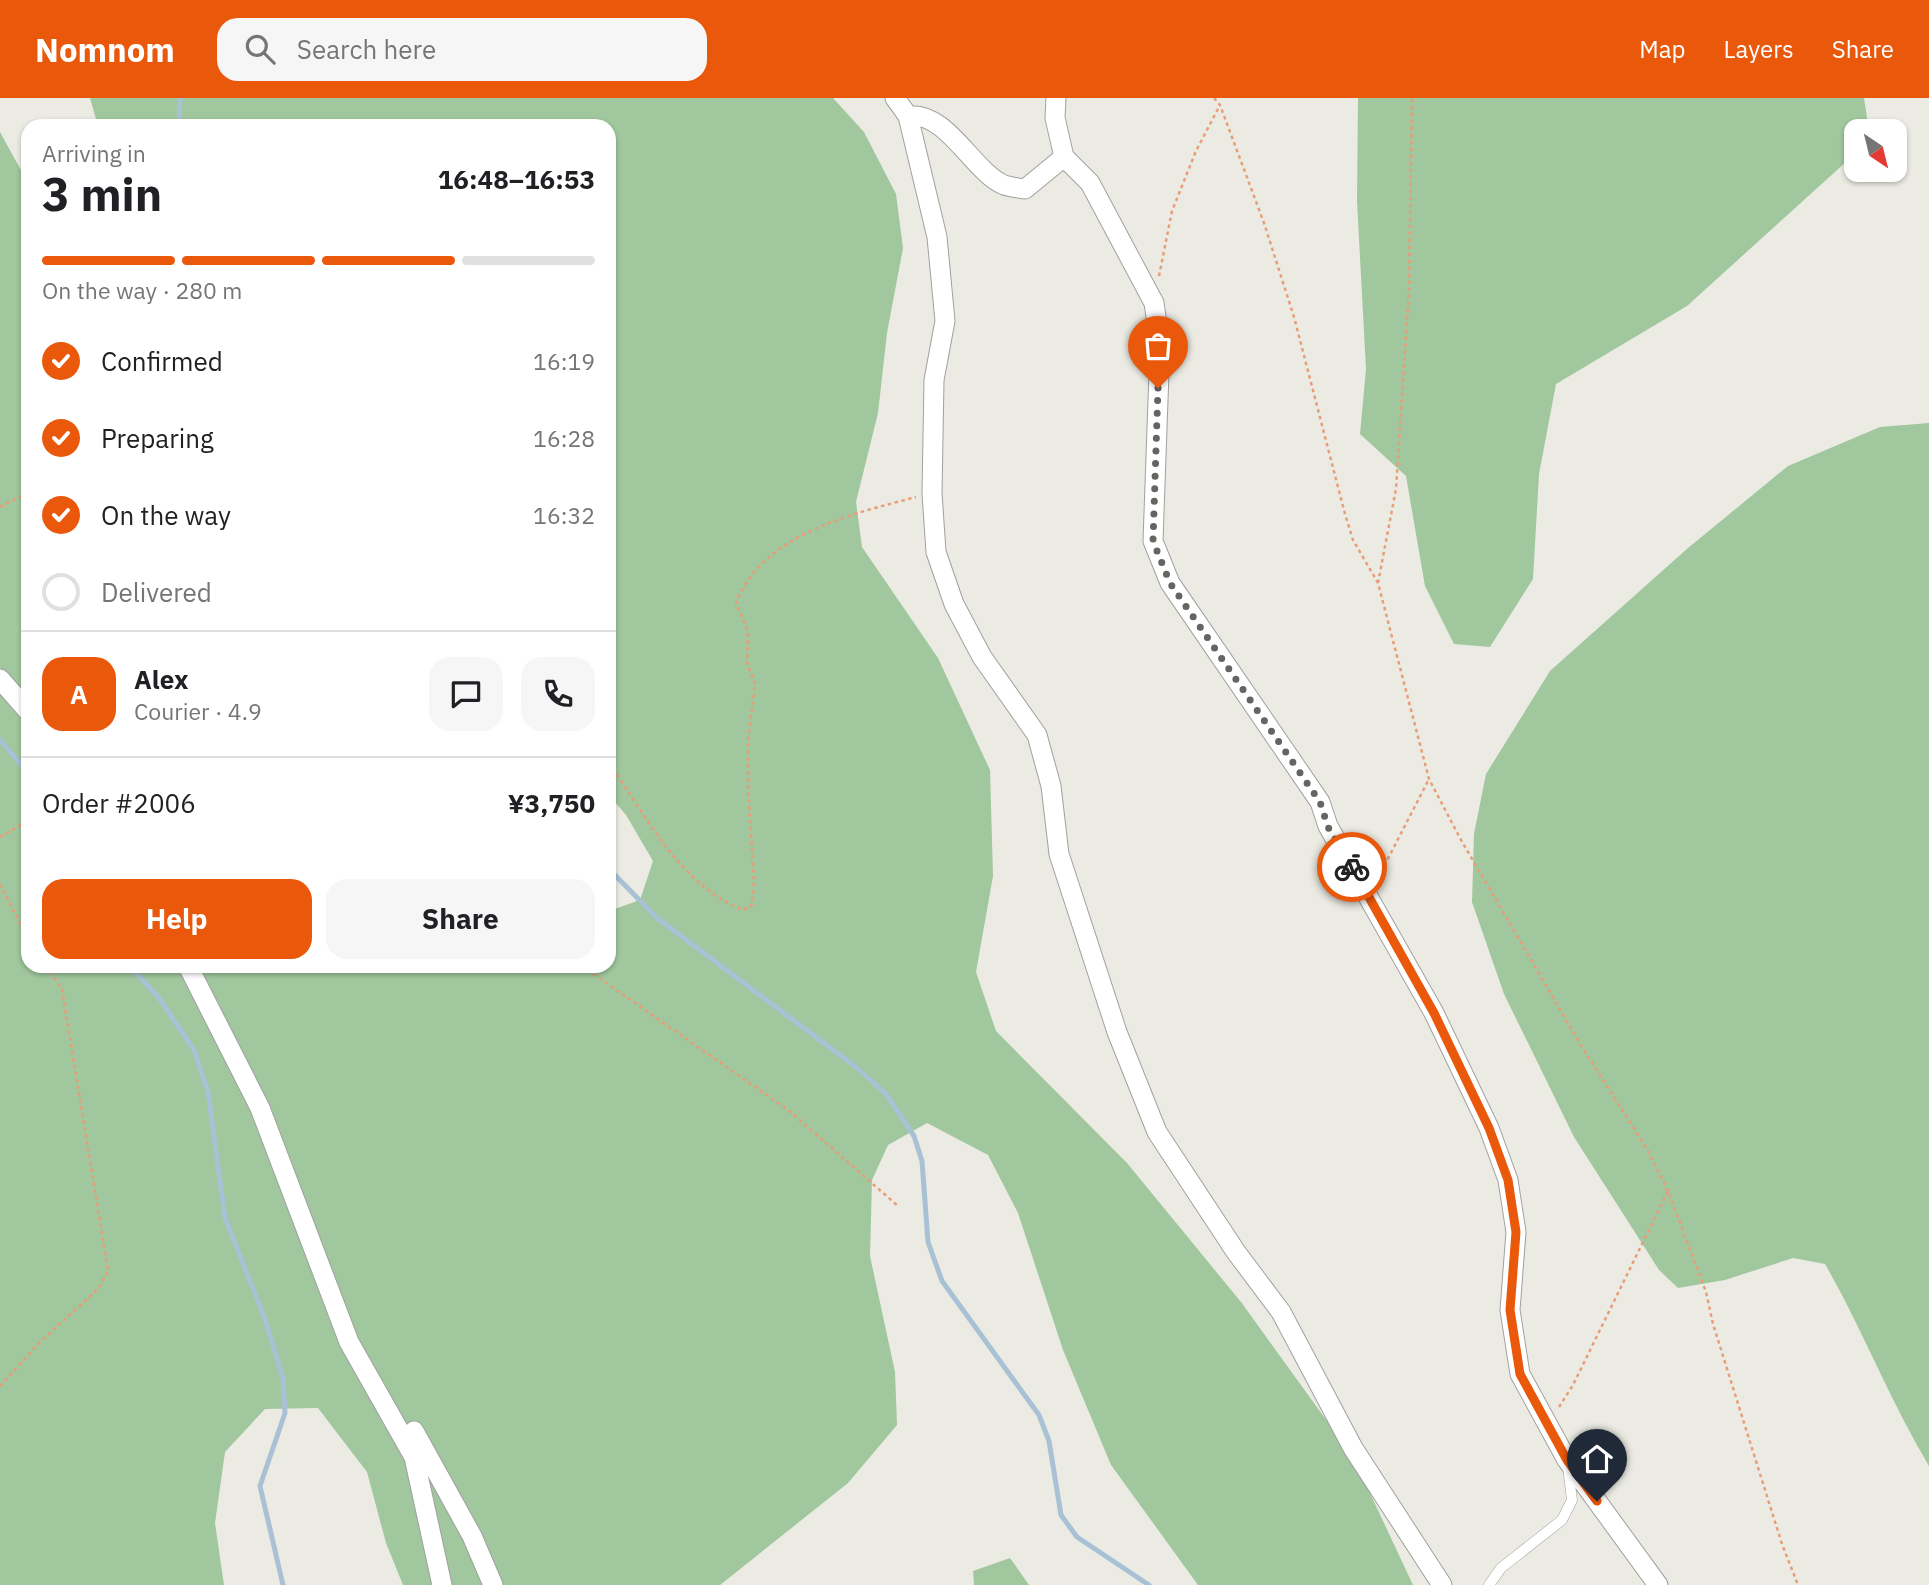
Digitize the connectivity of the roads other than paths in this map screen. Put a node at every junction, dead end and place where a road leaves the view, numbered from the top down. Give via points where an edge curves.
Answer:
1 (895, 98) edge
2 (1056, 98) edge
3 (908, 116) junction
4 (1064, 156) junction
5 (0, 679) edge
6 (21, 703) edge
7 (192, 973) edge
8 (387, 1404) junction
9 (1567, 1460) junction
10 (442, 1585) edge
11 (493, 1585) edge
12 (1442, 1585) edge
13 (1489, 1585) edge
14 (1658, 1585) edge

1 - 3 street
2 - 4 street via 1055,118
3 - 4 street via 919,115 935,124 1002,184 1026,189
3 - 12 street via 937,237 945,321 934,380 932,493 936,552 954,604 982,657 1037,735 1051,786 1059,854 1118,1032 1157,1132 1236,1252 1282,1312 1353,1448
4 - 9 street via 1090,183 1154,303 1160,344 1153,541 1170,583 1320,802 1328,827 1434,1013 1489,1128 1508,1180 1516,1232 1510,1310 1520,1374
5 - 6 street
7 - 8 street via 260,1108 348,1342
8 - 10 street via 414,1457
8 - 11 street via 405,1416 472,1536
9 - 13 lane via 1572,1500 1562,1520 1501,1568
9 - 14 street

